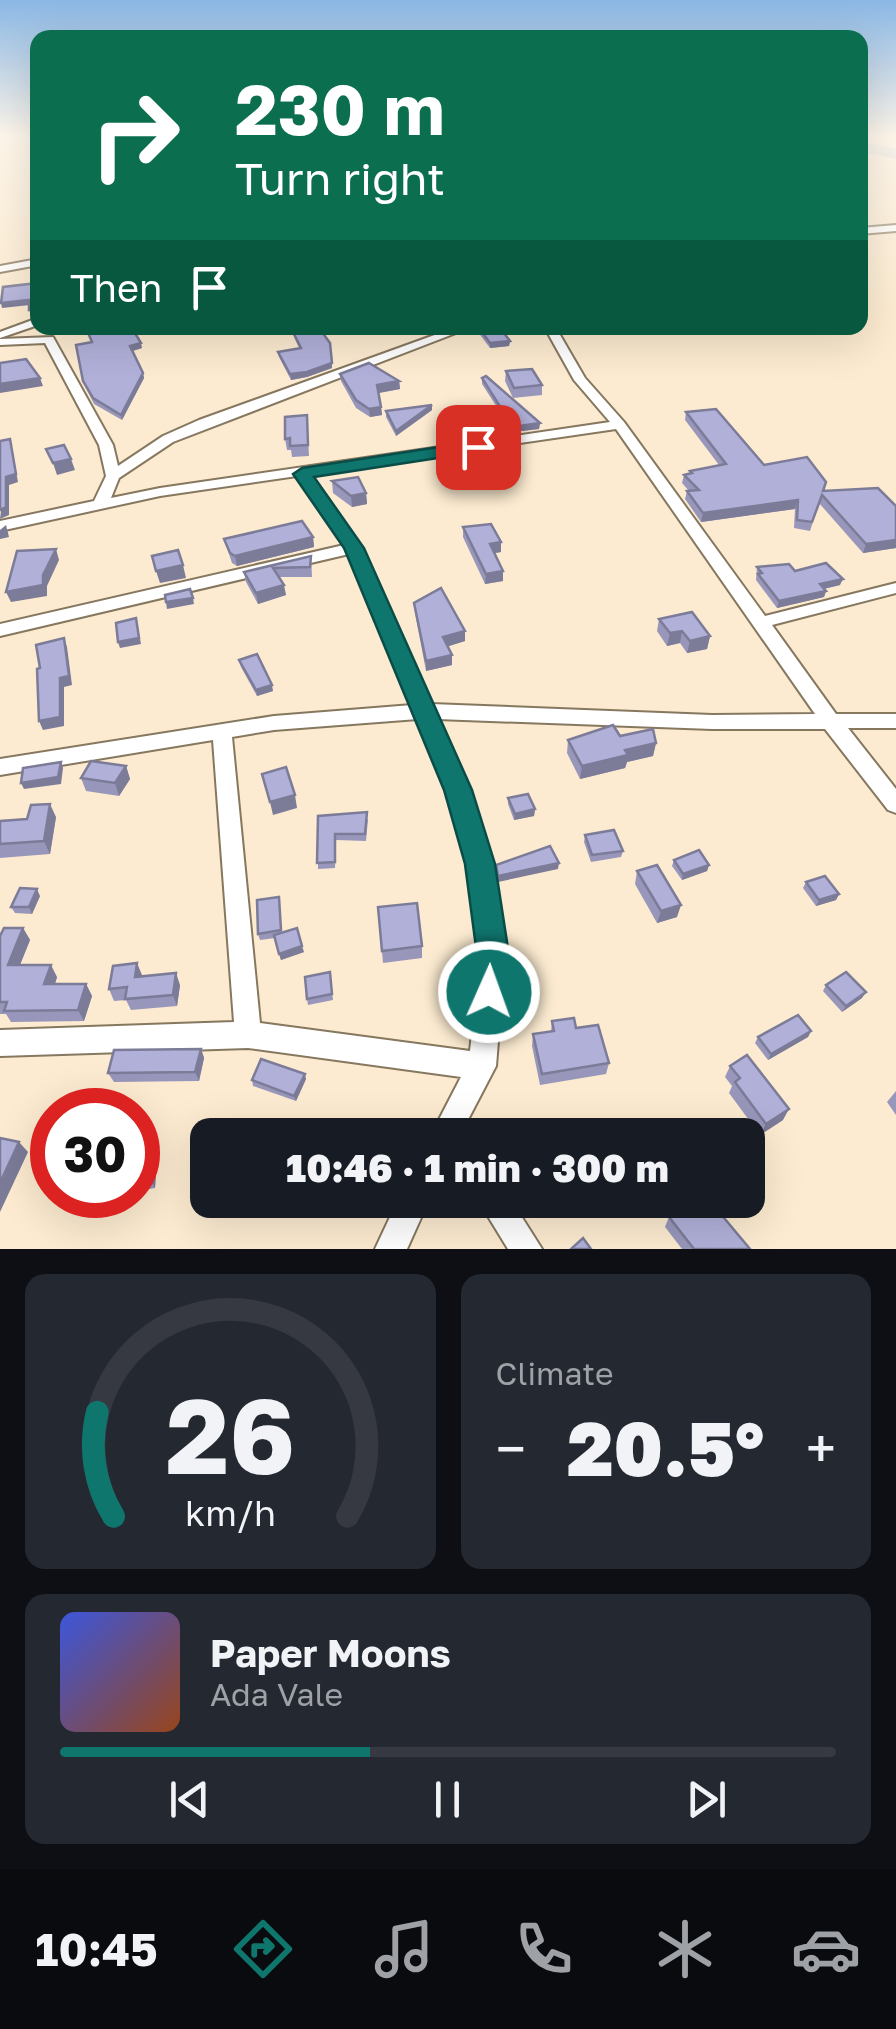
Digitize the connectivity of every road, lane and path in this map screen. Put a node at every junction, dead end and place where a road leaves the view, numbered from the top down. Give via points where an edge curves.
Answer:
1 (896, 228) edge
2 (868, 230) edge
3 (30, 263) edge
4 (0, 269) edge
5 (30, 325) edge
6 (444, 335) edge
7 (555, 335) edge
8 (0, 338) edge
9 (618, 425) junction
10 (302, 474) junction
11 (112, 476) junction
12 (101, 503) junction
13 (0, 526) edge
14 (354, 548) junction
15 (896, 588) edge
16 (762, 622) junction
17 (0, 630) edge
18 (424, 712) junction
19 (896, 721) edge
20 (832, 723) junction
21 (222, 732) junction
22 (0, 767) edge
23 (896, 804) edge
24 (248, 1034) junction
25 (0, 1044) edge
26 (482, 1066) junction
27 (455, 1118) edge
28 (406, 1218) edge
29 (504, 1218) edge
30 (391, 1249) edge
31 (526, 1249) edge

1 - 2 street
3 - 4 street
5 - 8 street
6 - 11 street via 204,423
7 - 9 street via 580,380
8 - 11 street via 49,340 106,445
9 - 10 street
9 - 16 street
10 - 12 street
10 - 14 street
11 - 12 street
12 - 13 street
14 - 17 street
14 - 18 street
15 - 16 street
16 - 20 street
18 - 20 street
18 - 21 street
18 - 26 street via 480,864 493,955
19 - 20 street
20 - 23 street
21 - 22 street
21 - 24 street
24 - 25 street
24 - 26 street
26 - 27 street
28 - 30 street
29 - 31 street

